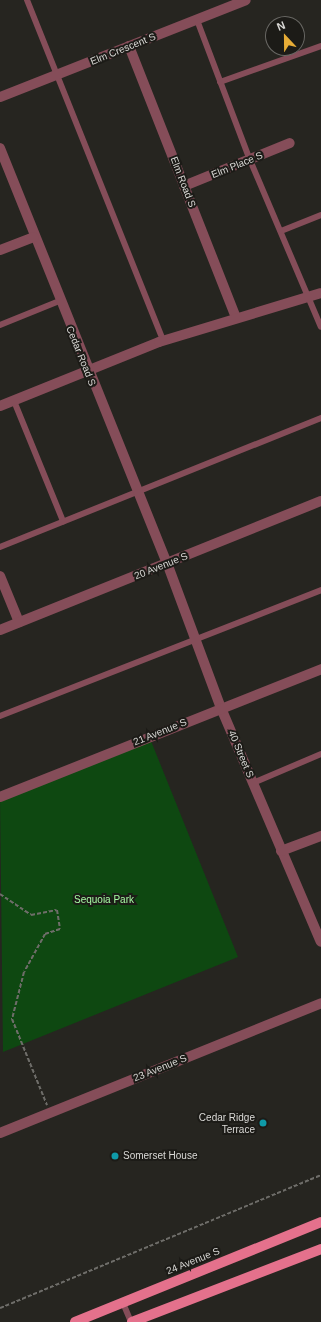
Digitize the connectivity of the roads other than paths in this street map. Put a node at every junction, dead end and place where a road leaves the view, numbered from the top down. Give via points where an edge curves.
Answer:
1 (246, 0) edge
2 (30, 1) edge
3 (197, 20) junction
4 (129, 46) junction
5 (321, 46) edge
6 (55, 76) junction
7 (220, 82) junction
8 (0, 98) edge
9 (290, 143) dead end
10 (0, 148) edge
11 (250, 160) junction
12 (3, 167) edge
13 (184, 186) junction
14 (321, 215) edge
15 (281, 232) junction
16 (34, 237) junction
17 (0, 250) edge
18 (321, 293) edge
19 (309, 298) junction
20 (59, 301) junction
21 (236, 318) junction
22 (0, 325) edge
23 (321, 326) edge
24 (164, 340) junction
25 (87, 371) junction
26 (14, 400) junction
27 (0, 406) edge
28 (321, 418) edge
29 (137, 491) junction
30 (321, 501) edge
31 (63, 521) junction
32 (0, 547) edge
33 (167, 563) junction
34 (0, 576) edge
35 (321, 590) edge
36 (19, 622) junction
37 (0, 630) edge
38 (195, 638) junction
39 (321, 668) edge
40 (221, 708) junction
41 (0, 716) edge
42 (321, 754) edge
43 (253, 783) junction
44 (0, 796) edge
45 (321, 836) edge
46 (281, 852) junction
47 (321, 942) edge
48 (321, 1004) edge
49 (0, 1133) edge
50 (321, 1222) edge
51 (321, 1249) edge
52 (123, 1303) junction
53 (75, 1322) edge
54 (131, 1322) edge

1 - 3 street, Elm Crescent S
2 - 6 lane
3 - 4 street, Elm Crescent S
3 - 7 lane
4 - 6 street, Elm Crescent S
4 - 13 street, Elm Road S
5 - 7 lane
6 - 8 street, Elm Crescent S
6 - 24 lane
7 - 11 lane
9 - 11 street, Elm Place S
10 - 12 street, Cedar Road S
11 - 13 street, Elm Place S
11 - 15 lane
12 - 16 street, Cedar Road S
13 - 21 street, Elm Road S
14 - 15 lane
15 - 19 lane
16 - 17 street
16 - 20 street, Cedar Road S
18 - 19 street
19 - 21 street
19 - 23 lane
20 - 22 lane
20 - 25 street, Cedar Road S
21 - 24 street
24 - 25 street
25 - 26 street
25 - 29 street, Cedar Road S
26 - 27 street
26 - 31 lane
28 - 29 lane
29 - 31 lane
29 - 33 street, Cedar Road S
30 - 33 street, 20 Avenue S
31 - 32 lane
33 - 36 street, 20 Avenue S
33 - 38 street, 40 Street S
34 - 36 street
35 - 38 lane
36 - 37 street, 20 Avenue S
38 - 40 street, 40 Street S
38 - 41 lane
39 - 40 street, 21 Avenue S
40 - 43 street, 40 Street S
40 - 44 street, 21 Avenue S
42 - 43 lane
43 - 46 street, 40 Street S
45 - 46 street
46 - 47 street, 40 Street S
48 - 49 street, 23 Avenue S
50 - 52 main road, 24 Avenue S
51 - 54 main road
52 - 53 main road, 24 Avenue S
52 - 54 lane

